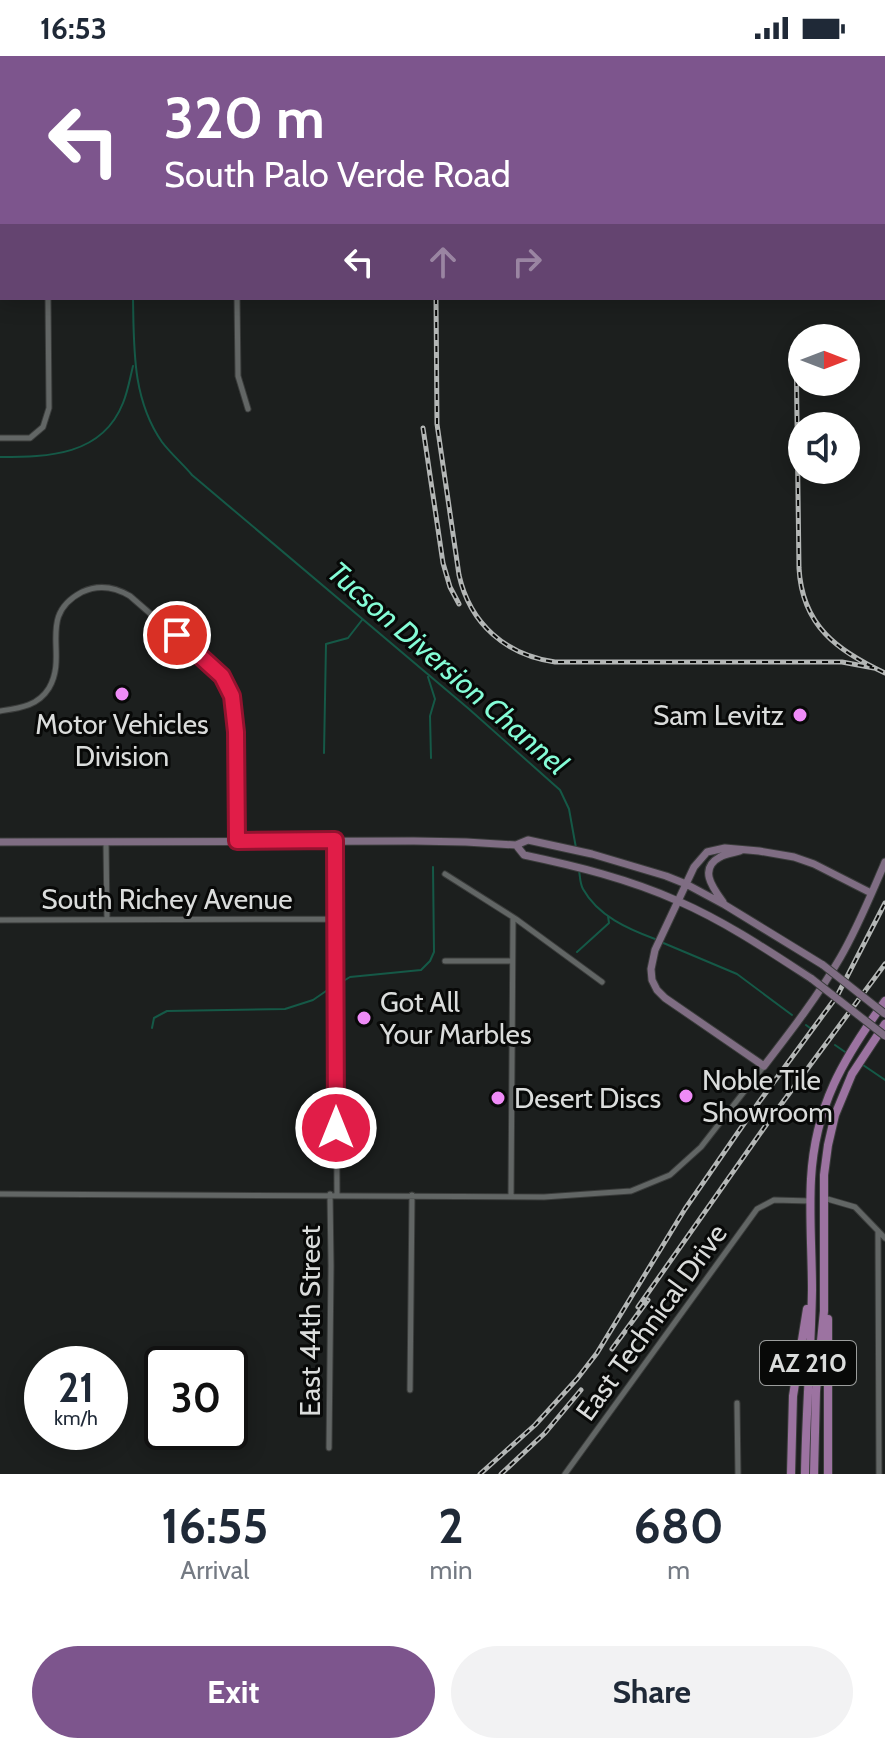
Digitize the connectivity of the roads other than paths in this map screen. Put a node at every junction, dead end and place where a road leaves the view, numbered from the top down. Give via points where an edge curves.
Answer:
1 (48, 300) edge
2 (237, 300) edge
3 (248, 409) dead end
4 (0, 438) edge
5 (0, 711) edge
6 (335, 840) junction
7 (106, 841) junction
8 (237, 841) junction
9 (0, 842) edge
10 (516, 845) junction
11 (742, 850) junction
12 (885, 862) edge
13 (445, 874) dead end
14 (686, 884) junction
15 (871, 893) junction
16 (678, 901) junction
17 (725, 905) junction
18 (513, 918) junction
19 (107, 919) junction
20 (335, 919) junction
21 (0, 920) edge
22 (445, 961) dead end
23 (512, 961) junction
24 (602, 982) dead end
25 (885, 1001) edge
26 (885, 1014) edge
27 (885, 1024) edge
28 (885, 1036) edge
29 (764, 1066) junction
30 (835, 1079) junction
31 (0, 1194) edge
32 (333, 1194) junction
33 (412, 1195) junction
34 (511, 1196) junction
35 (824, 1198) junction
36 (811, 1201) junction
37 (878, 1231) junction
38 (885, 1238) edge
39 (811, 1252) junction
40 (825, 1253) junction
41 (410, 1390) dead end
42 (737, 1403) dead end
43 (329, 1448) dead end
44 (565, 1474) edge
45 (738, 1474) edge
46 (791, 1474) edge
47 (805, 1474) edge
48 (814, 1474) edge
49 (828, 1474) edge
50 (879, 1474) edge

1 - 4 street via 49,408 43,427 30,438
2 - 3 street via 238,376
5 - 8 street via 26,707 51,685 56,624 63,605 87,589 116,588 216,670 232,696
6 - 8 main road
6 - 10 main road
6 - 20 street, East 44th Street
7 - 8 main road
7 - 9 main road
7 - 19 street
10 - 14 main road via 528,840 560,846
10 - 16 main road via 524,855 601,873
11 - 14 main road via 707,852
11 - 15 main road via 794,857
11 - 17 main road via 722,855 708,871
12 - 15 main road
13 - 18 street
14 - 16 main road
14 - 17 main road
15 - 29 main road via 841,957
16 - 28 main road, bridge via 763,947
16 - 29 main road via 655,950 651,969 657,990
17 - 26 main road, bridge via 823,965
18 - 23 street
18 - 24 street
19 - 20 street, South Richey Avenue
19 - 21 street, South Richey Avenue
20 - 32 street, East 44th Street
22 - 23 street
23 - 34 street
25 - 30 main road, AZ 210
27 - 35 main road, AZ 210 via 839,1104 826,1160
29 - 34 street via 701,1147 670,1175 631,1191
30 - 35 main road via 818,1149 817,1189
30 - 36 main road, AZ 210 via 817,1136
31 - 32 street
32 - 33 street
32 - 43 street, East 44th Street
33 - 34 street
33 - 41 street
35 - 37 street via 855,1207
35 - 40 main road, AZ 210
36 - 39 main road, AZ 210
36 - 44 street, East Technical Drive via 774,1200 757,1209
37 - 38 street
37 - 50 street
39 - 46 main road via 792,1405
39 - 47 main road, AZ 210
40 - 48 main road, AZ 210
40 - 49 main road
42 - 45 street

